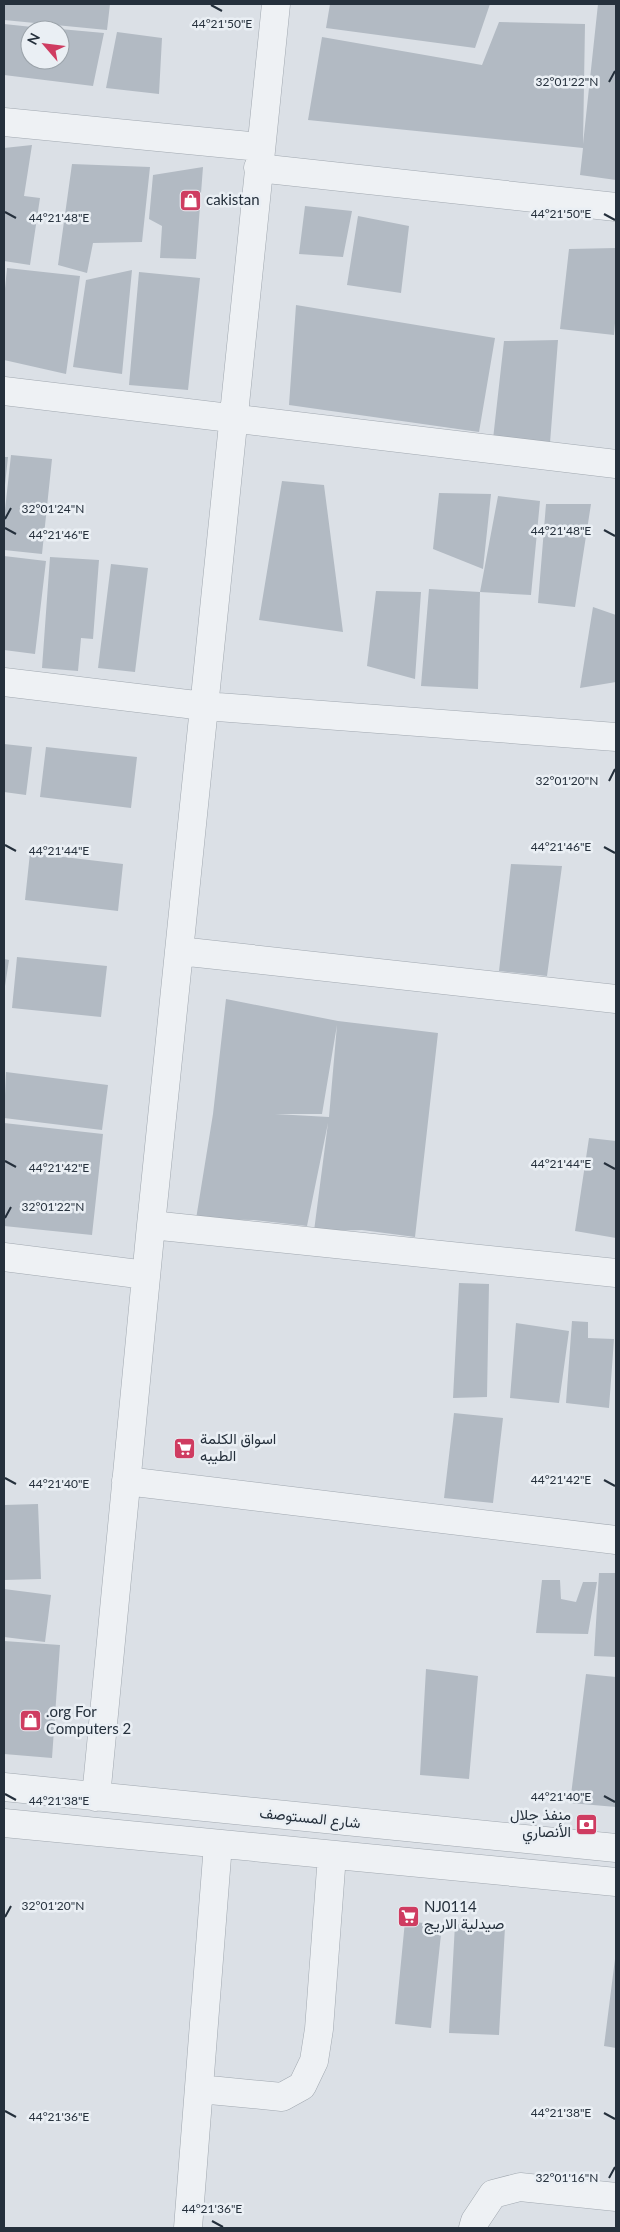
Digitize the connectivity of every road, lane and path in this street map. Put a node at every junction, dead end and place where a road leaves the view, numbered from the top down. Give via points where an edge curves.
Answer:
1 (276, 4) edge
2 (4, 122) edge
3 (259, 158) junction
4 (616, 207) edge
5 (4, 391) edge
6 (232, 418) junction
7 (616, 464) edge
8 (4, 682) edge
9 (204, 706) junction
10 (616, 737) edge
11 (179, 951) junction
12 (616, 999) edge
13 (151, 1225) junction
14 (4, 1257) edge
15 (616, 1273) edge
16 (146, 1275) junction
17 (126, 1481) junction
18 (616, 1540) edge
19 (4, 1787) edge
20 (96, 1797) junction
21 (4, 1823) edge
22 (218, 1844) junction
23 (616, 1848) edge
24 (332, 1855) junction
25 (616, 1882) edge
26 (199, 2089) junction
27 (616, 2197) edge
28 (188, 2228) edge
29 (474, 2228) edge

1 - 3 street
2 - 3 street
3 - 4 street
3 - 6 street
5 - 6 street
6 - 7 street
6 - 9 street
8 - 9 street
9 - 10 street
9 - 11 street
11 - 12 street
11 - 13 street
13 - 15 street
13 - 16 street
14 - 16 street
16 - 17 street
17 - 18 street
17 - 20 street
19 - 20 street, شارع المستوصف
20 - 23 street, شارع المستوصف
21 - 22 street
22 - 24 street
22 - 26 street
24 - 25 street
24 - 26 street via 314,2061 302,2086 282,2097
26 - 28 street
27 - 29 street via 520,2187 493,2194 475,2221

